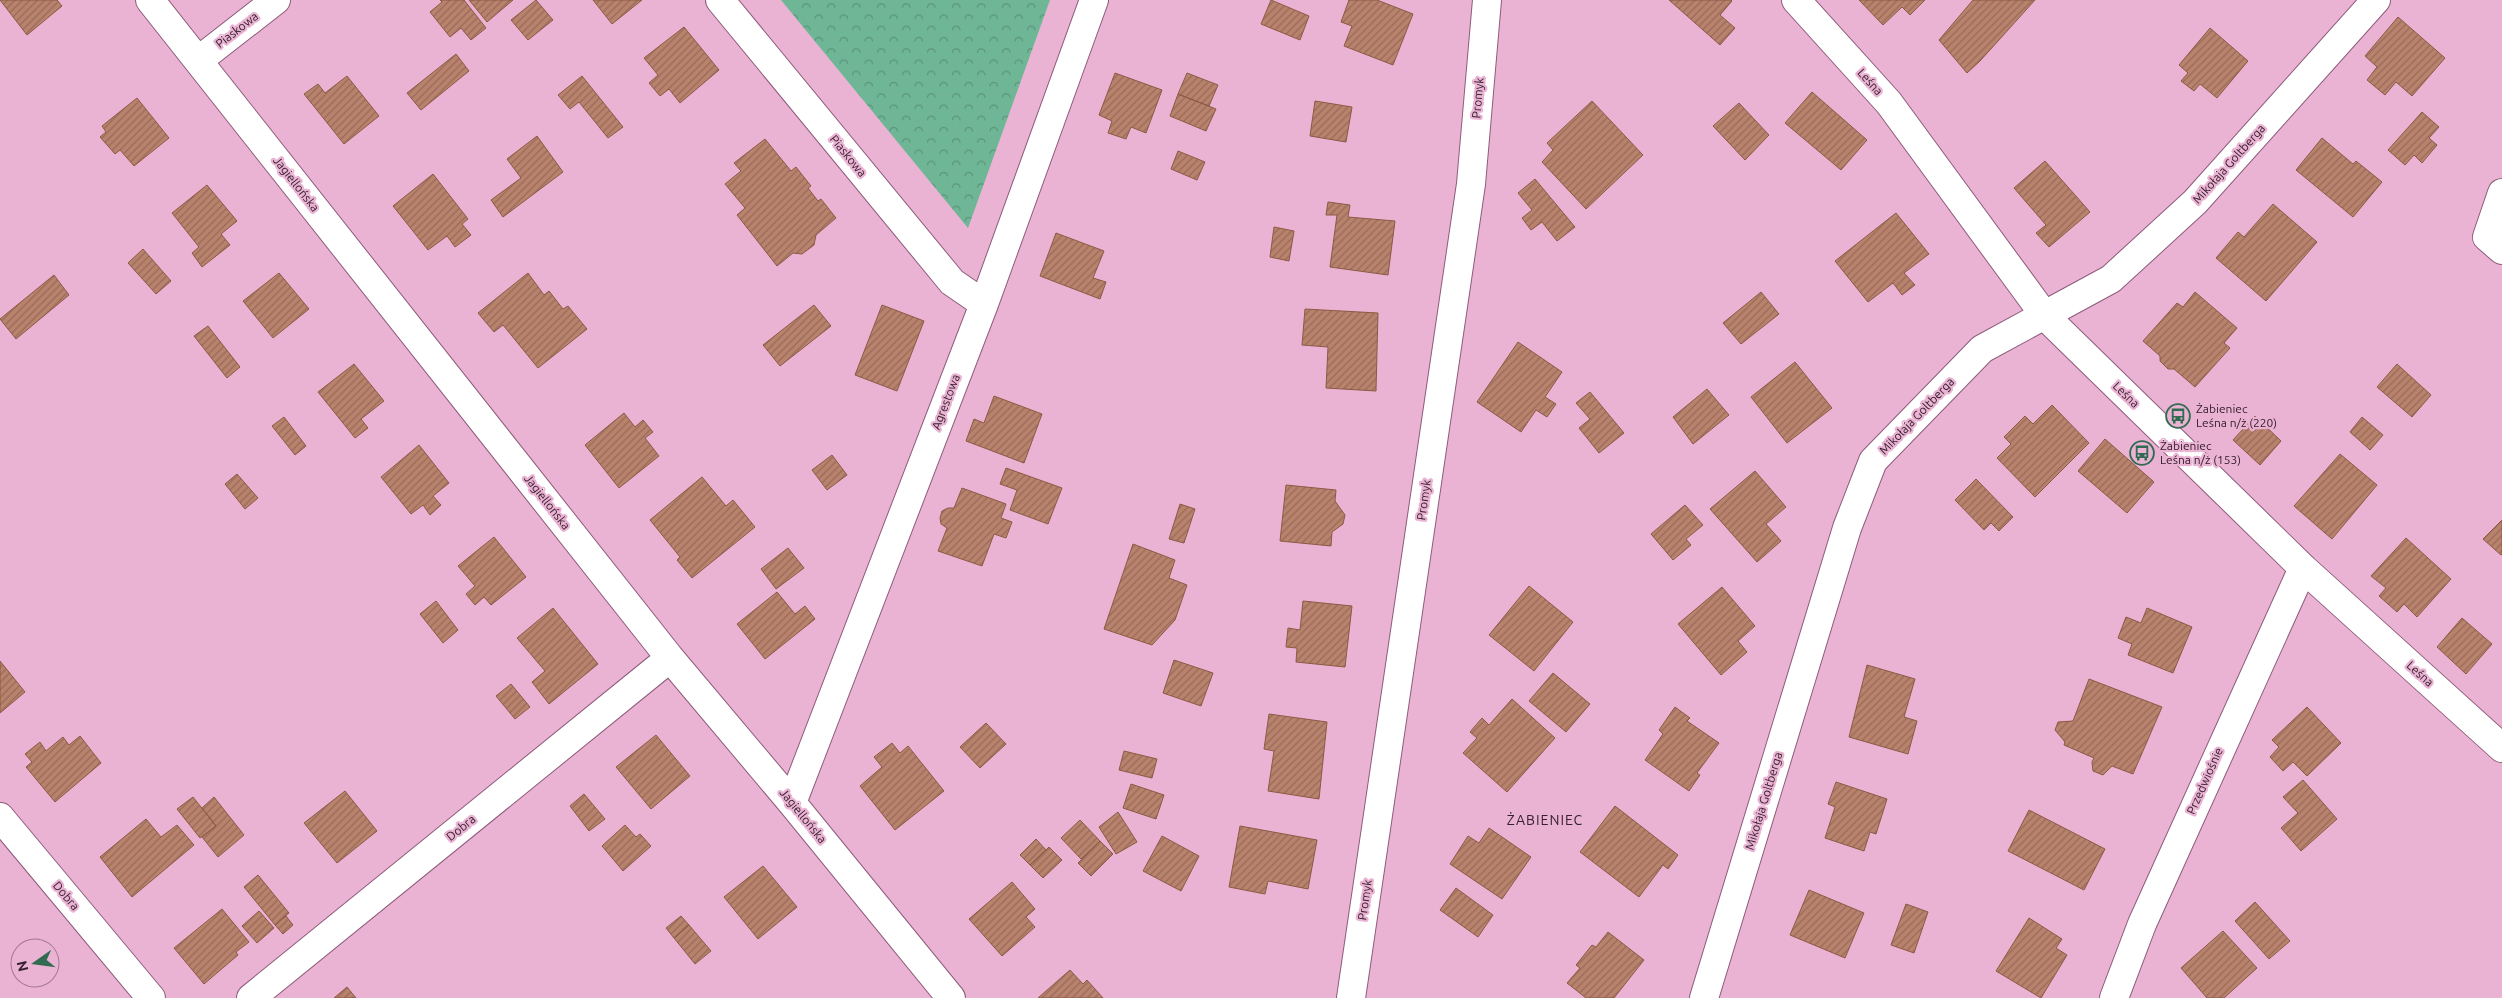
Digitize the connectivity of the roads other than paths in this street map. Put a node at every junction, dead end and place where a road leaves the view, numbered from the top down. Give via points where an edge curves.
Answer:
1 (150, 0) edge
2 (276, 0) edge
3 (720, 0) edge
4 (1094, 0) edge
5 (1487, 0) edge
6 (1796, 0) edge
7 (2376, 0) edge
8 (199, 60) junction
9 (2502, 193) edge
10 (2502, 250) edge
11 (984, 304) junction
12 (2045, 316) junction
13 (2303, 568) junction
14 (670, 658) junction
15 (2502, 748) edge
16 (792, 803) junction
17 (0, 817) edge
18 (151, 998) edge
19 (251, 998) edge
20 (951, 998) edge
21 (1351, 998) edge
22 (1704, 998) edge
23 (2114, 998) edge

1 - 8 street, Jagiellońska
2 - 8 street, Piaskowa
3 - 11 street, Piaskowa via 952,282
4 - 11 street, Agrestowa
5 - 21 street, Promyk via 1470,184
6 - 12 street, Leśna via 1889,104
7 - 12 street, Mikołaja Goltberga via 2195,202 2111,279
8 - 14 street, Jagiellońska
9 - 10 street via 2487,237
11 - 16 street, Agrestowa
12 - 13 street, Leśna
12 - 22 street, Mikołaja Goltberga via 1982,349 1873,461 1847,528
13 - 15 street, Leśna
13 - 23 street, Przedwiośnie via 2142,924
14 - 16 street, Jagiellońska
14 - 19 street, Dobra
16 - 20 street, Jagiellońska
17 - 18 street, Dobra

